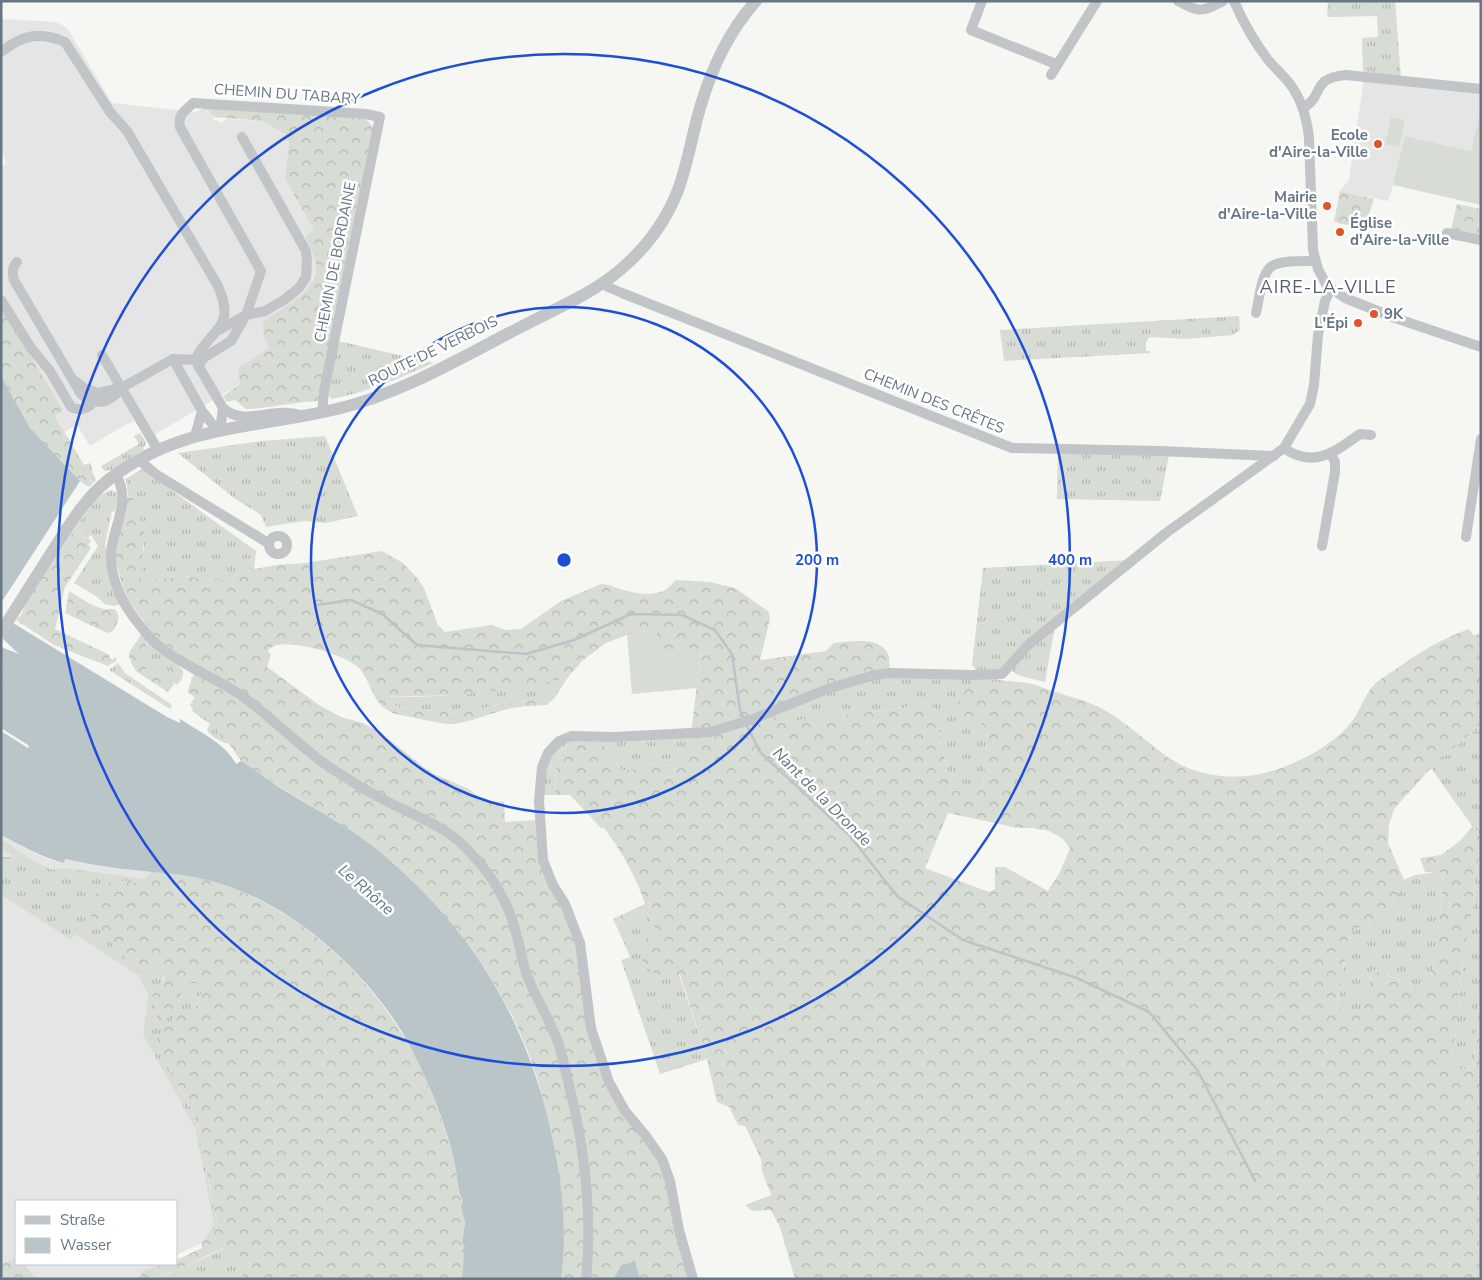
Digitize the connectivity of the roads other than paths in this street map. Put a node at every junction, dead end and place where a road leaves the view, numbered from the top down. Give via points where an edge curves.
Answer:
1 (756, 1) edge
2 (982, 1) edge
3 (1097, 1) edge
4 (1178, 1) edge
5 (1223, 1) edge
6 (1234, 1) edge
7 (1, 52) edge
8 (1056, 64) junction
9 (1051, 75) dead end
10 (1481, 89) edge
11 (1303, 108) junction
12 (380, 117) joint
13 (242, 137) dead end
14 (1447, 233) dead end
15 (1481, 240) edge
16 (1315, 261) junction
17 (17, 262) dead end
18 (603, 282) junction
19 (1331, 289) junction
20 (1, 300) edge
21 (1256, 314) dead end
22 (246, 315) junction
23 (219, 330) junction
24 (1481, 347) edge
25 (102, 355) dead end
26 (173, 360) junction
27 (197, 363) junction
28 (121, 388) junction
29 (96, 398) junction
30 (223, 408) junction
31 (202, 411) junction
32 (322, 412) junction
33 (304, 416) junction
34 (217, 430) junction
35 (1371, 435) dead end
36 (195, 436) junction
37 (1481, 439) edge
38 (1284, 448) junction
39 (158, 450) junction
40 (1331, 454) junction
41 (1274, 456) junction
42 (139, 460) junction
43 (116, 475) junction
44 (1466, 538) dead end
45 (268, 544) dead end
46 (1322, 546) dead end
47 (1, 632) edge
48 (586, 1279) edge
49 (693, 1279) edge

1 - 18 street, ROUTE DE VERBOIS via 731,36 711,78 678,190 668,210 646,244
2 - 8 street via 971,30
3 - 8 street
4 - 5 street via 1199,10
6 - 11 street via 1258,44 1293,89
7 - 23 street via 32,35 54,37 65,42 110,112 127,131 218,286 225,313
8 - 9 street
10 - 11 street via 1334,76 1323,82
11 - 16 street via 1309,138
12 - 22 street, CHEMIN DU TABARY via 193,103 180,116 180,127 261,271
12 - 32 street, CHEMIN DE BORDAINE
13 - 22 street via 301,240 307,262 306,277 298,288 265,311
14 - 15 street
16 - 19 street
16 - 21 street via 1280,263 1269,268
17 - 29 street via 12,272 14,280 81,394 86,399
18 - 32 street, ROUTE DE VERBOIS via 401,387 364,402
18 - 41 street, CHEMIN DES CRÊTES via 631,297 1012,448
19 - 24 street via 1395,318
19 - 38 street via 1325,301 1318,335 1310,404
20 - 29 street via 31,348 50,370 71,407 80,410
22 - 23 street
22 - 27 street via 231,341
23 - 27 street via 200,349
25 - 28 street
26 - 27 street
26 - 28 street
26 - 31 street
27 - 30 street
28 - 29 street via 107,399
28 - 39 street
30 - 33 street via 240,417 288,412
30 - 34 street
31 - 34 street
31 - 36 street
32 - 33 street, ROUTE DE VERBOIS
33 - 34 street, ROUTE DE VERBOIS
34 - 36 street, ROUTE DE VERBOIS
35 - 40 street via 1360,434
36 - 39 street, ROUTE DE VERBOIS
37 - 44 street
38 - 40 street via 1294,454 1317,458
38 - 41 street
39 - 42 street, ROUTE DE VERBOIS
40 - 46 street via 1335,472
41 - 49 street via 1166,533 1029,644 1002,674 875,675 710,732 570,736 559,741 548,753 542,767 538,801 543,860 580,943 590,1028 609,1082 625,1111 662,1159
42 - 43 street, ROUTE DE VERBOIS
42 - 45 street via 157,475
43 - 47 street, ROUTE DE VERBOIS via 86,502
43 - 48 street via 124,498 111,552 117,587 127,608 155,642 183,663 244,697 331,769 450,834 483,866 499,889 509,911 528,977 558,1045 576,1111 586,1166 589,1218

